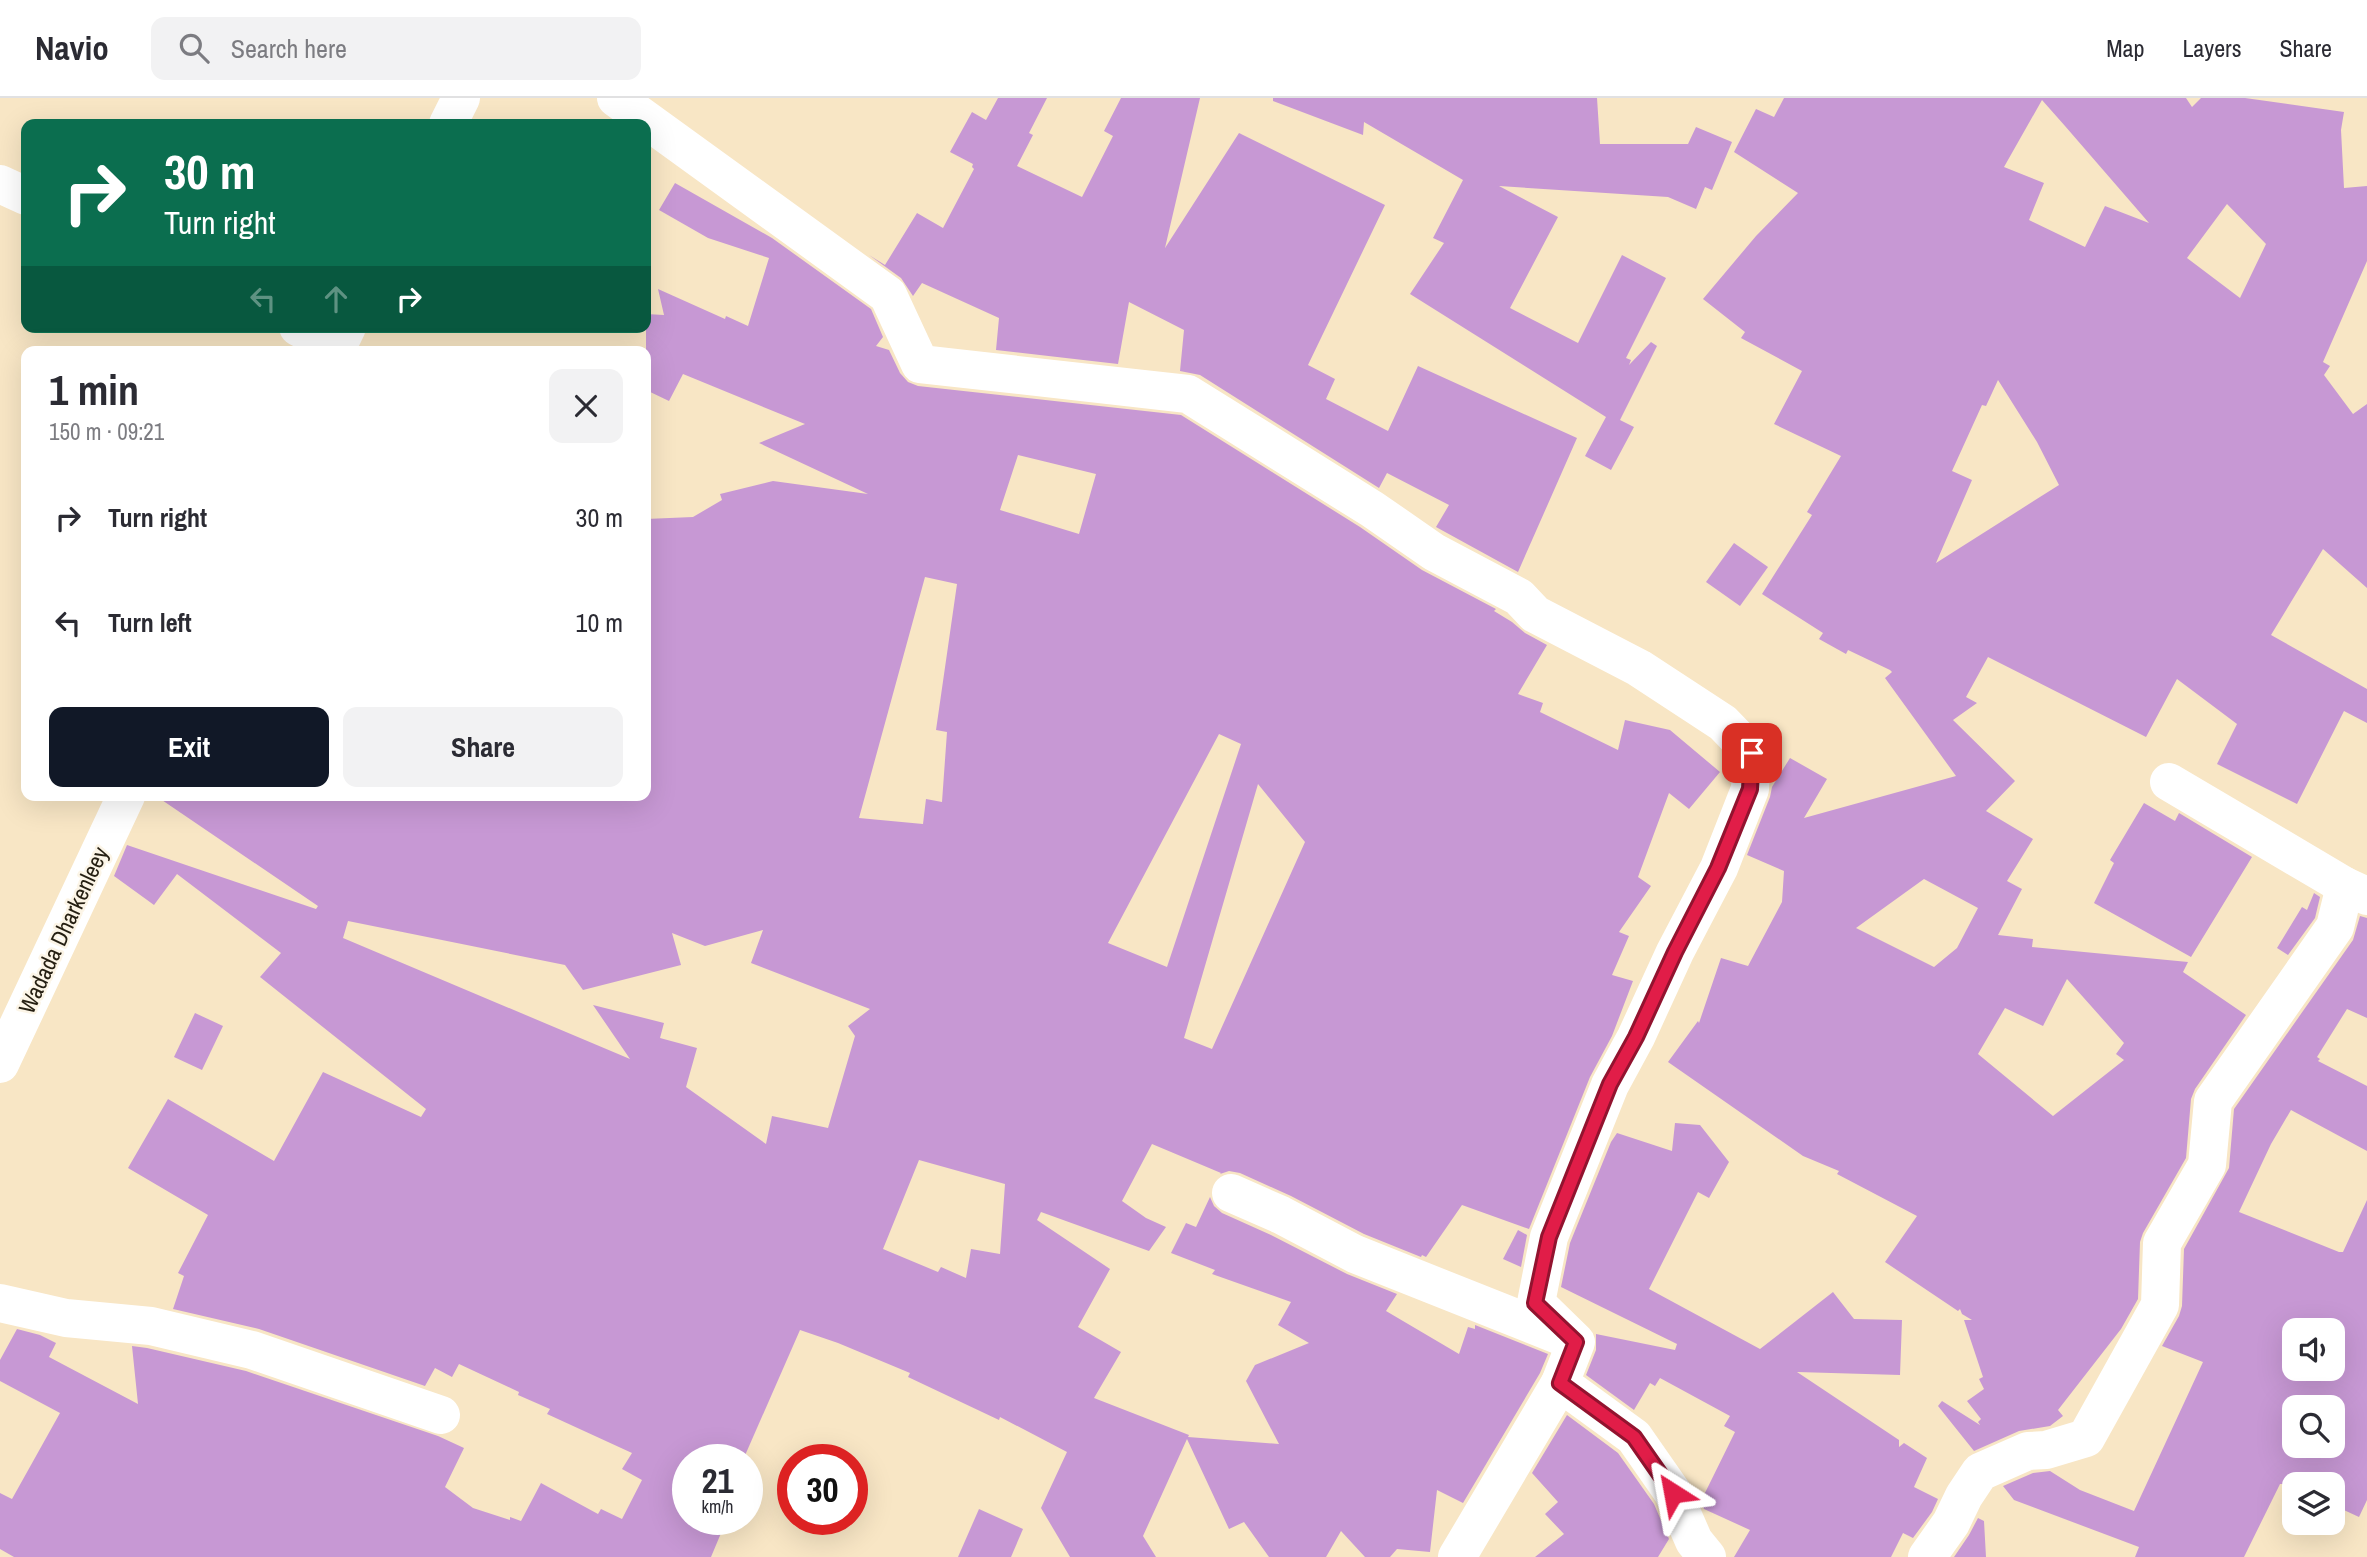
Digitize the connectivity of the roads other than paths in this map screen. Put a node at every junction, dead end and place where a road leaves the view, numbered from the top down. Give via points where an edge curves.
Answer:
1 (616, 98) edge
2 (645, 119) edge
3 (651, 123) edge
4 (0, 184) edge
5 (21, 194) edge
6 (315, 333) edge
7 (340, 342) edge
8 (2169, 782) dead end
9 (124, 801) edge
10 (2356, 891) edge
11 (0, 1064) edge
12 (1231, 1193) dead end
13 (0, 1304) edge
14 (1576, 1342) junction
15 (1560, 1383) junction
16 (441, 1415) dead end
17 (1457, 1557) edge
18 (1707, 1557) edge
19 (1927, 1557) edge

1 - 2 street
3 - 14 street via 888,295 920,364 1188,394 1434,552 1519,597 1535,614 1639,668 1723,723 1752,753 1750,789 1718,868 1610,1084 1549,1237 1535,1303
4 - 5 street
6 - 7 street
8 - 10 street
9 - 11 street, Wadada Dharkenleey
10 - 19 street via 2213,1101 2207,1165 2162,1243 2160,1305 2085,1438 2028,1451 1980,1472
12 - 14 street via 1355,1254
13 - 16 street via 66,1318 152,1326 239,1347
14 - 15 street
15 - 17 street
15 - 18 street via 1634,1437 1673,1493

